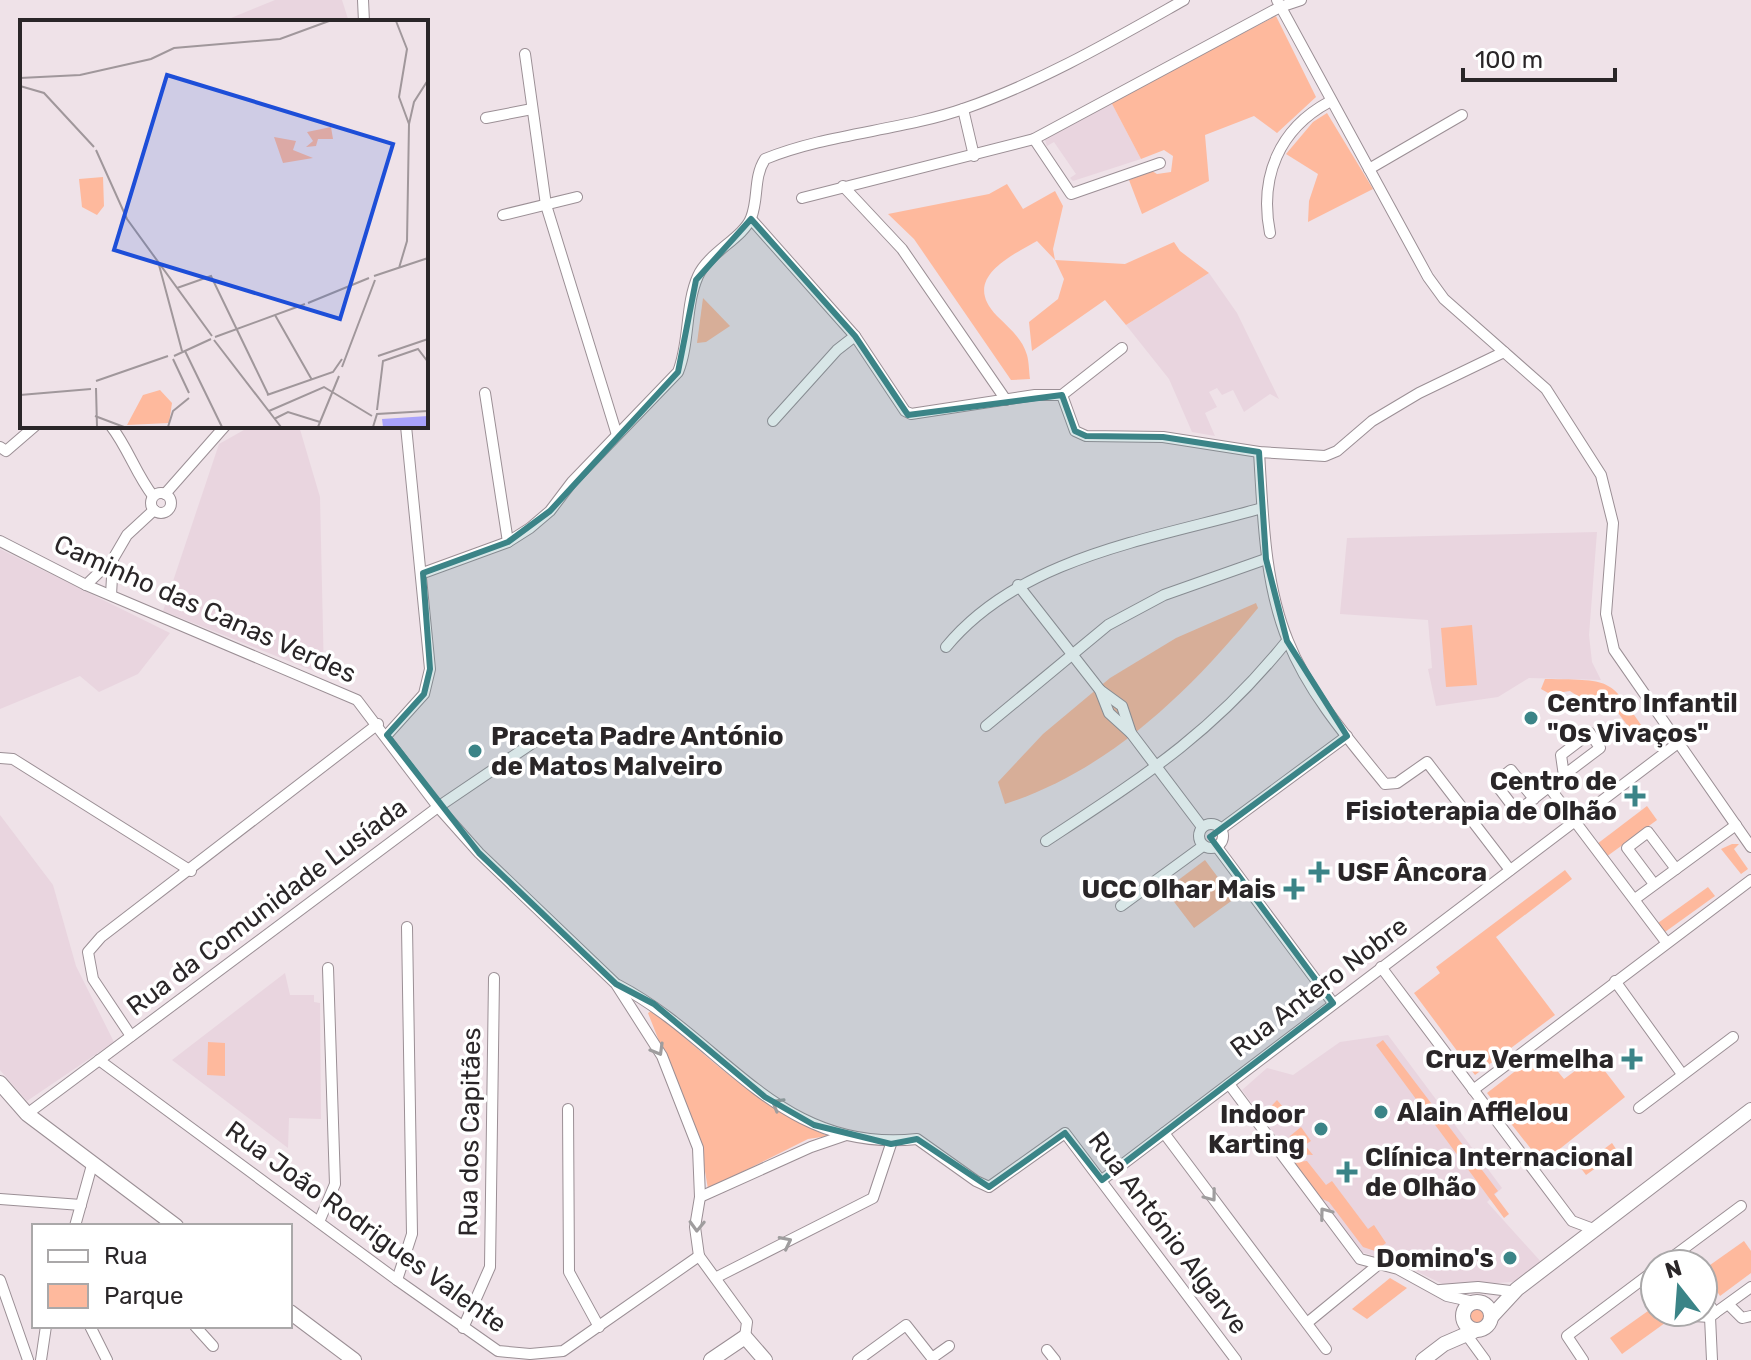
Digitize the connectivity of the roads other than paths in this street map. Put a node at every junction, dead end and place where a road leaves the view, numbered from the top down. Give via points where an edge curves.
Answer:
1 (363, 0) edge
2 (1301, 0) edge
3 (1178, 2) edge
4 (1278, 3) edge
5 (364, 20) edge
6 (525, 54) dead end
7 (1329, 102) junction
8 (532, 109) junction
9 (963, 109) junction
10 (1462, 115) dead end
11 (486, 118) dead end
12 (1034, 139) junction
13 (974, 156) junction
14 (1160, 163) dead end
15 (1369, 169) junction
16 (843, 186) junction
17 (577, 197) dead end
18 (802, 198) dead end
19 (546, 205) junction
20 (503, 215) dead end
21 (751, 219) junction
22 (1270, 233) dead end
23 (855, 336) junction
24 (1122, 348) dead end
25 (1504, 352) junction
26 (485, 393) dead end
27 (1062, 395) junction
28 (1006, 400) junction
29 (773, 421) dead end
30 (33, 428) edge
31 (113, 428) edge
32 (223, 428) edge
33 (406, 428) edge
34 (617, 435) junction
35 (0, 447) edge
36 (1259, 452) junction
37 (159, 495) junction
38 (1262, 508) junction
39 (154, 510) junction
40 (0, 541) edge
41 (508, 542) junction
42 (113, 559) junction
43 (1266, 559) junction
44 (423, 573) junction
45 (86, 585) junction
46 (1018, 585) junction
47 (111, 595) junction
48 (1287, 641) junction
49 (946, 647) dead end
50 (1072, 652) junction
51 (378, 724) junction
52 (986, 726) dead end
53 (387, 735) junction
54 (1347, 736) junction
55 (537, 740) dead end
56 (1678, 743) junction
57 (0, 758) edge
58 (1158, 769) junction
59 (1564, 776) dead end
60 (1549, 787) junction
61 (1534, 799) dead end
62 (438, 807) junction
63 (1576, 821) junction
64 (1736, 825) junction
65 (1202, 827) junction
66 (1221, 829) junction
67 (1046, 841) dead end
68 (1203, 846) junction
69 (1217, 847) junction
70 (1751, 847) edge
71 (1676, 869) junction
72 (1510, 870) junction
73 (191, 871) junction
74 (1751, 880) edge
75 (1654, 884) junction
76 (1635, 899) junction
77 (1121, 906) dead end
78 (407, 927) dead end
79 (1666, 942) junction
80 (1381, 967) junction
81 (328, 968) dead end
82 (494, 978) dead end
83 (1615, 981) junction
84 (616, 984) junction
85 (1333, 1003) junction
86 (131, 1036) junction
87 (1733, 1037) dead end
88 (99, 1060) junction
89 (1682, 1074) junction
90 (0, 1083) edge
91 (1229, 1084) junction
92 (1473, 1090) junction
93 (1639, 1108) dead end
94 (568, 1109) dead end
95 (1751, 1110) edge
96 (27, 1114) junction
97 (1164, 1133) junction
98 (848, 1134) junction
99 (891, 1144) junction
100 (92, 1165) junction
101 (1102, 1180) junction
102 (700, 1197) junction
103 (0, 1199) edge
104 (81, 1205) junction
105 (1741, 1206) dead end
106 (1572, 1221) junction
107 (319, 1222) junction
108 (76, 1224) edge
109 (173, 1224) edge
110 (1596, 1230) junction
111 (1574, 1246) junction
112 (1685, 1248) edge
113 (699, 1256) junction
114 (1379, 1264) junction
115 (717, 1277) junction
116 (0, 1280) edge
117 (397, 1280) junction
118 (1639, 1282) edge
119 (1751, 1287) edge
120 (1435, 1289) junction
121 (1514, 1290) junction
122 (1477, 1302) junction
123 (1729, 1305) junction
124 (1719, 1311) edge
125 (292, 1314) edge
126 (1492, 1316) junction
127 (1751, 1316) edge
128 (1463, 1318) junction
129 (1307, 1323) junction
130 (599, 1327) junction
131 (46, 1328) edge
132 (91, 1328) edge
133 (197, 1328) edge
134 (463, 1328) junction
135 (1712, 1328) edge
136 (1470, 1332) junction
137 (745, 1337) junction
138 (1444, 1344) junction
139 (213, 1346) dead end
140 (949, 1346) dead end
141 (1326, 1349) dead end
142 (1047, 1350) dead end
143 (495, 1355) edge
144 (566, 1356) edge
145 (28, 1360) edge
146 (41, 1360) edge
147 (107, 1360) edge
148 (354, 1360) edge
149 (711, 1360) edge
150 (765, 1360) edge
151 (858, 1360) edge
152 (1055, 1360) edge
153 (1236, 1360) edge
154 (1423, 1360) edge
155 (1485, 1360) edge
156 (1583, 1360) edge
157 (1712, 1360) edge

1 - 5 street
2 - 4 street
3 - 9 street via 1039,79
4 - 7 street
4 - 12 street
6 - 8 street
7 - 15 street
7 - 22 street via 1302,120 1272,164 1266,200
8 - 11 street
8 - 19 street
9 - 13 street
9 - 21 street via 765,159 757,172
10 - 15 street
12 - 13 street
12 - 14 street via 1071,194
13 - 16 street
15 - 25 street via 1444,299
16 - 18 street
16 - 28 street via 902,249
17 - 19 street
19 - 20 street
19 - 34 street
21 - 23 street
21 - 34 street via 705,263 696,280 678,372
23 - 28 street via 898,405 911,414
23 - 29 street
24 - 27 street
25 - 36 street via 1419,393 1372,421 1337,451 1314,456
25 - 56 street via 1546,389 1601,475 1613,523 1608,635
26 - 41 street
27 - 28 street
27 - 36 street via 1075,431 1086,436 1163,437
30 - 35 street via 12,449
31 - 37 street via 129,449 143,482
32 - 37 street
33 - 44 street
34 - 41 street via 550,511
36 - 38 street
37 - 39 street via 150,501
37 - 39 street via 170,498 169,508
38 - 43 street
38 - 46 street via 1070,563
39 - 42 street via 127,535
40 - 45 street, Caminho das Canas Verdes
41 - 44 street
42 - 45 street
42 - 47 street
43 - 48 street
43 - 50 street via 1164,595
44 - 53 street via 430,669 424,694
45 - 47 street, Caminho das Canas Verdes
46 - 49 street via 962,627
46 - 50 street
47 - 51 street, Caminho das Canas Verdes via 357,700
48 - 54 street
48 - 58 street via 1237,698
50 - 52 street
50 - 58 street via 1100,690 1122,706 1131,733
51 - 53 street, Caminho das Canas Verdes
51 - 73 street
53 - 62 street, Caminho das Canas Verdes
54 - 66 street
54 - 72 street via 1385,784 1397,783 1427,762
55 - 62 street, Rua da Comunidade Lusíada
56 - 63 street, Rua Antero Nobre
56 - 64 street
57 - 73 street via 13,759
58 - 65 street
58 - 67 street
59 - 60 street
60 - 61 street
60 - 63 street
62 - 84 street, Caminho das Canas Verdes
62 - 86 street, Rua da Comunidade Lusíada
63 - 72 street, Rua Antero Nobre
63 - 76 street
64 - 70 street
64 - 71 street
65 - 66 street via 1214,824
65 - 68 street
66 - 69 street
68 - 69 street
68 - 77 street
69 - 85 street
71 - 75 street
71 - 75 street via 1648,832 1627,848
72 - 80 street, Rua Antero Nobre
73 - 86 street via 88,952 93,979
74 - 79 street
75 - 76 street
76 - 79 street
78 - 117 street via 412,1234
79 - 83 street
80 - 85 street, Rua Antero Nobre
80 - 92 street
81 - 107 street via 335,1184
82 - 134 street, Rua dos Capitães via 490,1267
83 - 89 street
83 - 92 street
98 -> 84 street via 814,1125 765,1097 654,1004
84 -> 102 street via 662,1056 698,1148
85 - 91 street, Rua Antero Nobre
86 - 88 street, Rua da Comunidade Lusíada
87 - 89 street
88 - 96 street, Rua da Comunidade Lusíada
88 - 107 street, Rua João Rodrigues Valente
89 - 93 street
90 - 96 main road
91 - 97 street, Rua Antero Nobre
114 -> 91 street via 1360,1259
92 - 106 street
94 - 130 street via 569,1272
95 - 110 main road
96 - 100 main road
97 - 101 street, Rua Antero Nobre
97 -> 129 street
98 - 99 street
98 - 102 street
99 - 101 street, Rua António Algarve via 917,1139 989,1187 1065,1133
115 -> 99 street via 873,1198
100 - 104 street
100 - 109 main road
101 - 153 street, Rua António Algarve
102 -> 113 street via 695,1227
103 - 104 street
104 - 108 street
105 - 112 street
106 - 110 street
106 - 111 street
107 - 117 street, Rua João Rodrigues Valente
110 - 111 main road
111 - 121 main road
113 - 115 street
113 - 130 street, Rua João Rodrigues Valente
114 - 120 street
114 - 129 street
115 - 137 street via 747,1322
116 - 145 street
117 - 134 street, Rua João Rodrigues Valente
118 - 156 street via 1567,1336
119 - 123 street
120 - 121 street
120 - 122 street
121 - 122 main road
121 - 126 main road
122 - 126 main road
122 - 128 main road via 1467,1306
123 - 124 street
123 - 127 street via 1742,1318
125 - 148 main road
126 - 136 main road via 1486,1328
128 - 136 main road
128 - 138 main road
129 - 141 street
130 - 144 street, Rua João Rodrigues Valente
131 - 146 street
132 - 147 street
133 - 139 street
134 - 143 street, Rua João Rodrigues Valente
135 - 157 street
136 - 138 main road
136 - 155 street
137 - 149 main road
137 - 150 main road
138 - 154 main road
140 - 151 street via 932,1358 906,1325
142 - 152 street
143 - 144 street, Rua João Rodrigues Valente

